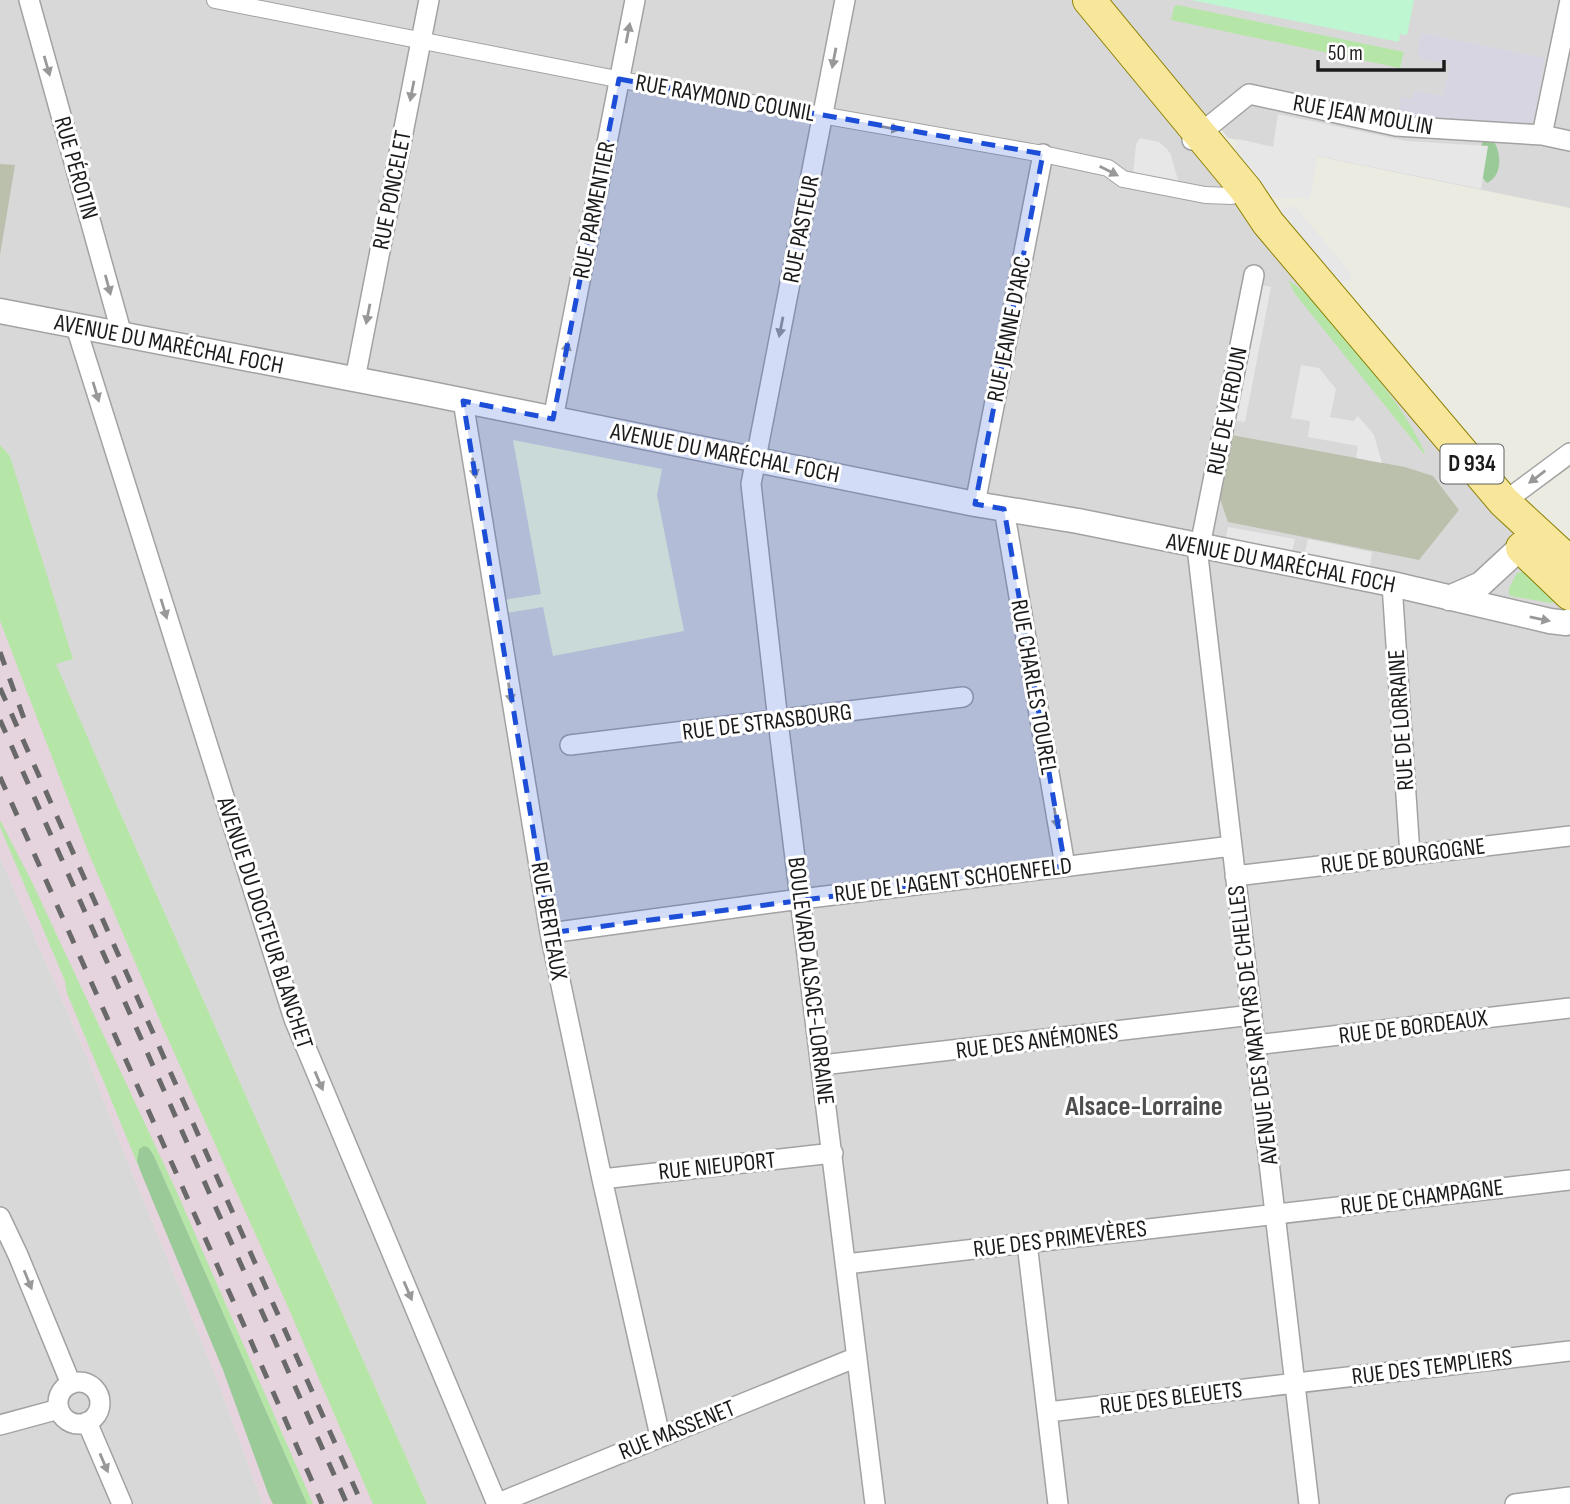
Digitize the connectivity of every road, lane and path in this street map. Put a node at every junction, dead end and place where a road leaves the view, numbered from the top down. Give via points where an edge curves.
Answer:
1 (29, 0) edge
2 (215, 0) edge
3 (429, 0) edge
4 (635, 0) edge
5 (845, 0) edge
6 (1071, 0) edge
7 (1088, 0) edge
8 (1570, 0) edge
9 (421, 41) junction
10 (1564, 57) edge
11 (620, 79) junction
12 (823, 116) junction
13 (1542, 135) junction
14 (1194, 139) junction
15 (1570, 141) edge
16 (1043, 154) junction
17 (1232, 196) junction
18 (1268, 223) junction
19 (1254, 275) dead end
20 (0, 311) edge
21 (76, 327) junction
22 (122, 335) junction
23 (1391, 370) junction
24 (355, 379) junction
25 (463, 401) junction
26 (553, 419) junction
27 (1570, 453) edge
28 (756, 458) junction
29 (1504, 502) junction
30 (975, 503) junction
31 (1004, 509) junction
32 (1200, 546) junction
33 (1521, 547) junction
34 (1564, 558) edge
35 (1498, 569) junction
36 (1392, 584) junction
37 (1570, 594) edge
38 (1449, 598) junction
39 (1511, 612) junction
40 (1570, 621) edge
41 (963, 697) dead end
42 (778, 721) junction
43 (570, 745) dead end
44 (1570, 836) edge
45 (1232, 846) junction
46 (1410, 855) junction
47 (1065, 866) junction
48 (1235, 876) junction
49 (801, 899) junction
50 (550, 933) junction
51 (1570, 1008) edge
52 (1252, 1015) junction
53 (1255, 1045) junction
54 (822, 1065) junction
55 (832, 1153) junction
56 (602, 1180) junction
57 (1570, 1180) edge
58 (1275, 1214) junction
59 (0, 1217) edge
60 (1027, 1242) junction
61 (846, 1264) junction
62 (1570, 1352) edge
63 (857, 1357) junction
64 (71, 1384) junction
65 (1295, 1384) junction
66 (59, 1409) junction
67 (1048, 1412) junction
68 (87, 1422) junction
69 (0, 1425) edge
70 (660, 1436) junction
71 (536, 1497) edge
72 (1570, 1497) edge
73 (122, 1504) edge
74 (497, 1504) edge
75 (875, 1504) edge
76 (1058, 1504) edge
77 (1309, 1504) edge
78 (1515, 1504) edge

1 -> 22 street, RUE PÉROTIN
2 - 9 street, RUE RAYMOND COUNIL
3 - 9 street, RUE PONCELET
11 -> 4 street, RUE PARMENTIER
5 -> 12 street, RUE PASTEUR
6 - 14 main road, D 934
7 - 14 main road, D 934
8 - 10 street
9 - 11 street, RUE RAYMOND COUNIL
9 -> 24 street, RUE PONCELET
10 - 13 street
11 - 12 street, RUE RAYMOND COUNIL
26 -> 11 street, RUE PARMENTIER
12 -> 16 street, RUE RAYMOND COUNIL
12 -> 28 street, RUE PASTEUR
13 - 14 street, RUE JEAN MOULIN via 1396,125 1249,94
13 - 15 street
14 - 17 main road, D 934
14 - 18 main road, D 934 via 1246,190
16 -> 17 street, RUE RAYMOND COUNIL via 1108,168 1123,179
16 - 30 street, RUE JEANNE D'ARC
17 - 18 main road, D 934
18 - 23 main road, D 934
19 - 32 street, RUE DE VERDUN
20 - 21 street, AVENUE DU MARÉCHAL FOCH
21 - 22 street, AVENUE DU MARÉCHAL FOCH
21 -> 74 street, AVENUE DU DOCTEUR BLANCHET via 294,1019
22 - 24 street, AVENUE DU MARÉCHAL FOCH
23 - 29 main road, D 934
23 - 33 main road, D 934 via 1440,449
24 - 25 street, AVENUE DU MARÉCHAL FOCH
25 - 26 street, AVENUE DU MARÉCHAL FOCH
25 -> 50 street, RUE BERTEAUX
26 - 28 street, AVENUE DU MARÉCHAL FOCH
27 -> 29 street
28 - 30 street, AVENUE DU MARÉCHAL FOCH
28 - 42 street, BOULEVARD ALSACE-LORRAINE via 751,484
29 - 34 main road, D 934
30 - 31 street, AVENUE DU MARÉCHAL FOCH
31 - 32 street, AVENUE DU MARÉCHAL FOCH
31 -> 47 street, RUE CHARLES TOUREL
32 - 36 street, AVENUE DU MARÉCHAL FOCH
32 - 45 street, AVENUE DES MARTYRS DE CHELLES
33 - 34 street via 1533,546
33 - 35 street
33 - 37 main road, D 934
35 - 38 street via 1476,587
35 - 39 street via 1502,601
36 - 38 street, AVENUE DU MARÉCHAL FOCH
36 - 46 street, RUE DE LORRAINE
38 - 39 street, AVENUE DU MARÉCHAL FOCH
39 -> 40 street, AVENUE DU MARÉCHAL FOCH
41 - 42 street, RUE DE STRASBOURG
42 - 43 street, RUE DE STRASBOURG
42 - 49 street, BOULEVARD ALSACE-LORRAINE
44 - 46 street, RUE DE BOURGOGNE
45 - 47 street, RUE DE L'AGENT SCHOENFELD
45 - 48 street, AVENUE DES MARTYRS DE CHELLES
46 - 48 street, RUE DE BOURGOGNE
47 - 49 street, RUE DE L'AGENT SCHOENFELD
48 - 52 street, AVENUE DES MARTYRS DE CHELLES
49 - 50 street, RUE DE L'AGENT SCHOENFELD
49 - 54 street, BOULEVARD ALSACE-LORRAINE
50 - 56 street, RUE BERTEAUX
51 - 53 street, RUE DE BORDEAUX
52 - 53 street, AVENUE DES MARTYRS DE CHELLES
52 - 54 street, RUE DES ANÉMONES
53 - 58 street, AVENUE DES MARTYRS DE CHELLES
54 - 55 street, BOULEVARD ALSACE-LORRAINE
55 - 56 street, RUE NIEUPORT
55 - 61 street, BOULEVARD ALSACE-LORRAINE
56 - 70 street, RUE BERTEAUX
57 - 58 street, RUE DE CHAMPAGNE
58 - 60 street, RUE DES PRIMEVÈRES
58 - 65 street, AVENUE DES MARTYRS DE CHELLES
59 -> 64 street
60 - 61 street, RUE DES PRIMEVÈRES
60 - 67 street
61 - 63 street, BOULEVARD ALSACE-LORRAINE
62 - 65 street, RUE DES TEMPLIERS
63 - 70 street, RUE MASSENET
63 - 75 street, BOULEVARD ALSACE-LORRAINE
64 - 66 street via 60,1394
64 - 68 street via 84,1383 99,1395 97,1414
65 - 67 street, RUE DES BLEUETS
65 - 77 street, AVENUE DES MARTYRS DE CHELLES
66 - 68 street via 70,1422
66 - 69 street
67 - 76 street
68 -> 73 street
70 - 71 street, RUE MASSENET
71 - 74 street, RUE MASSENET
72 - 78 street

